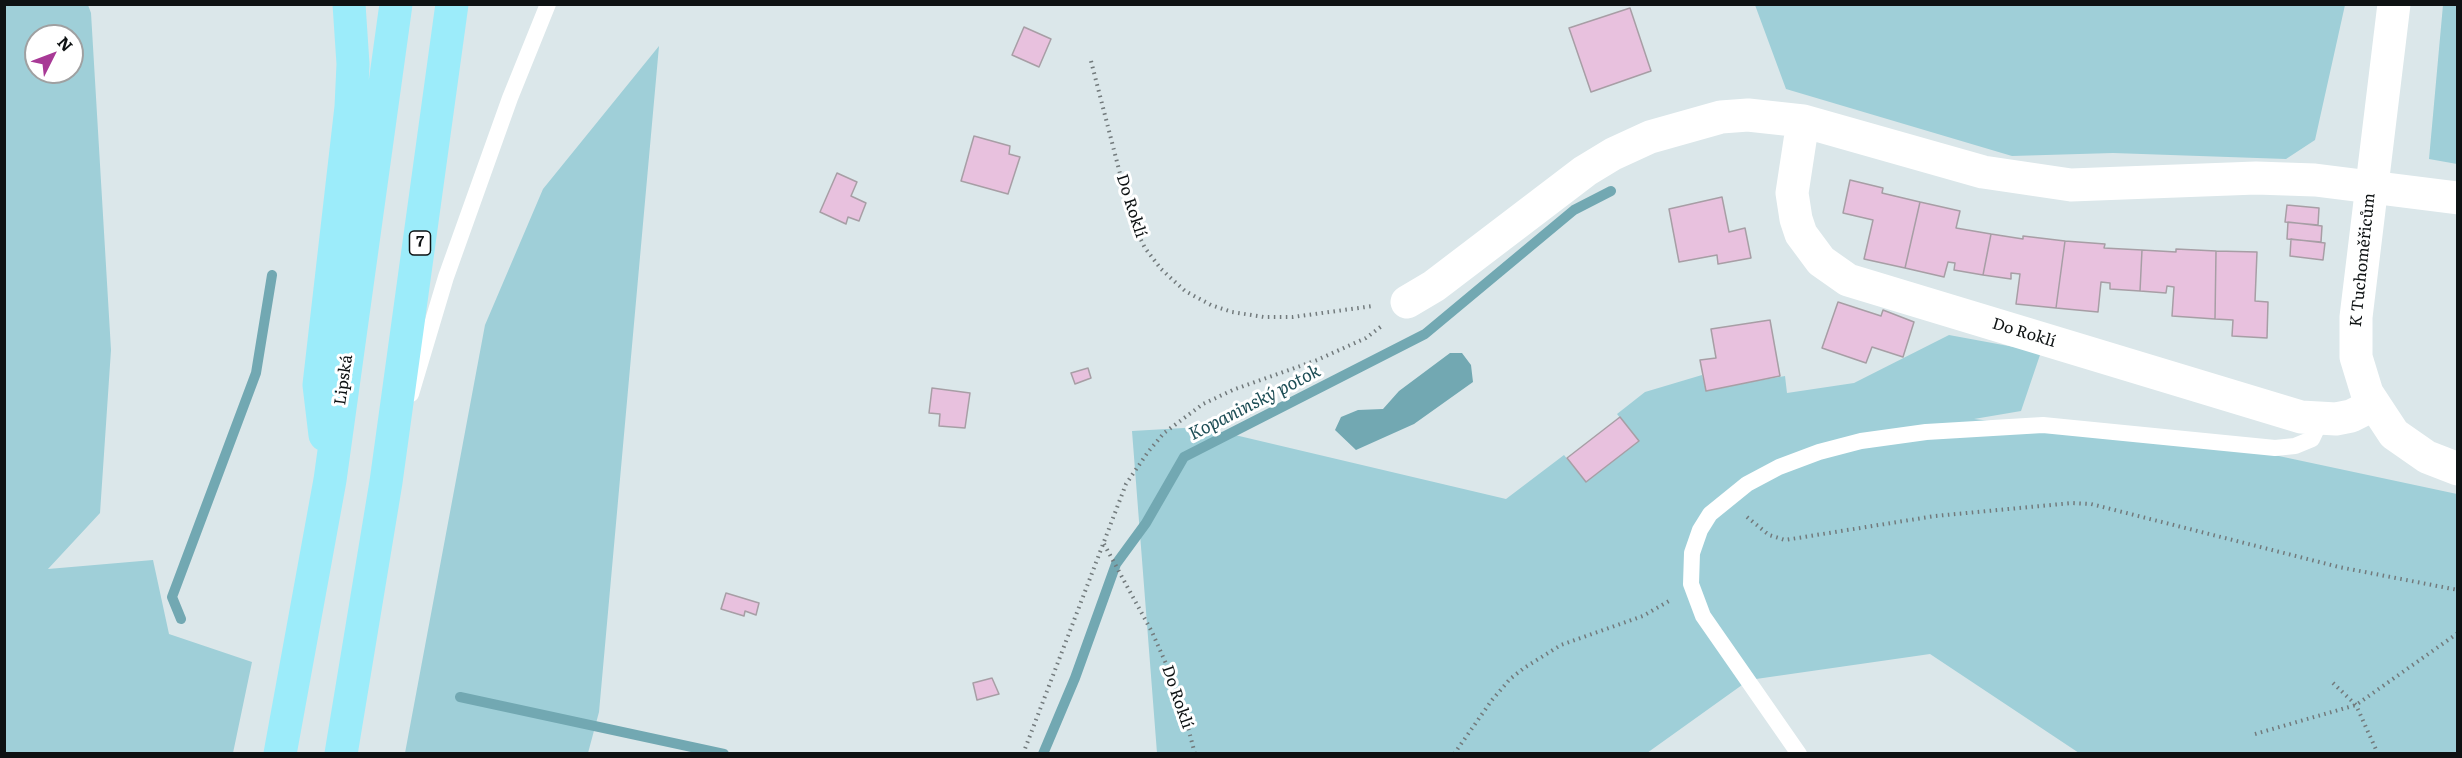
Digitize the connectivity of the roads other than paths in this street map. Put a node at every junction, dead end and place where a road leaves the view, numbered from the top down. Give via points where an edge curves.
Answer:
1 (349, 4) edge
2 (396, 4) edge
3 (452, 4) edge
4 (548, 4) edge
5 (2394, 4) edge
6 (1803, 122) junction
7 (2457, 198) edge
8 (1407, 302) road end
9 (2373, 405) junction
10 (2321, 420) junction
11 (2457, 469) edge
12 (330, 480) junction
13 (386, 482) junction
14 (280, 753) edge
15 (342, 753) edge
16 (1799, 753) edge

1 - 12 highway via 351,106 319,385
2 - 12 highway, Lipská
3 - 13 highway, 7
4 - 13 lane via 446,277
5 - 9 street, K Tuchoměřicům via 2356,317 2356,357
6 - 7 street via 1983,172 2042,182 2071,185 2256,177 2315,180
6 - 8 street via 1748,115 1721,117 1650,137 1585,171 1434,286
6 - 10 street, Do Roklí via 1792,193 1796,219 1821,261 1848,280
9 - 10 street, Do Roklí via 2351,416
9 - 11 street, K Tuchoměřicům via 2394,434 2427,457
10 - 16 lane via 2312,439 2275,448 2043,425 1926,432 1861,441 1819,452 1747,484 1710,514 1700,530 1692,553 1691,584 1703,616
12 - 14 highway, Lipská
13 - 15 highway, 7

